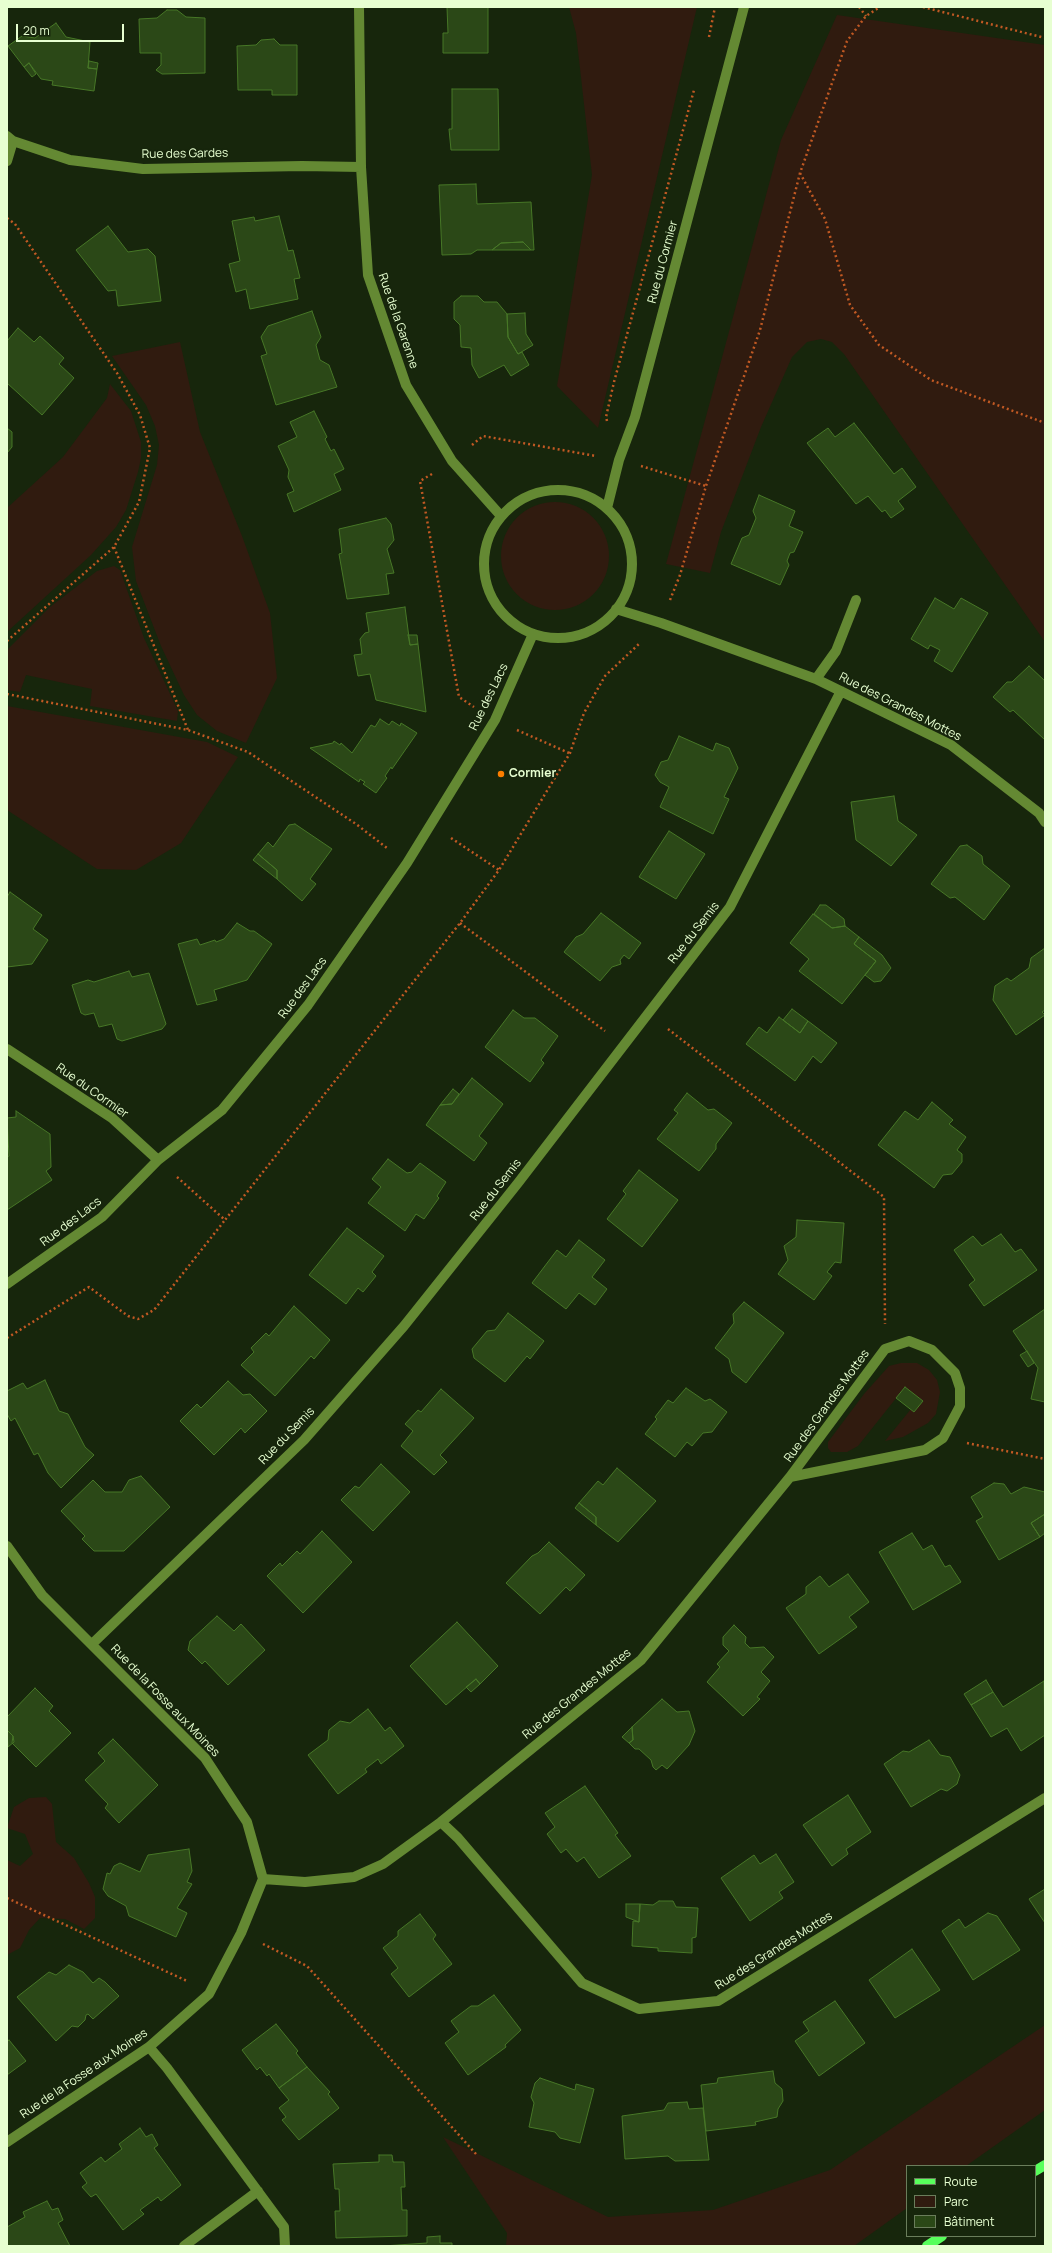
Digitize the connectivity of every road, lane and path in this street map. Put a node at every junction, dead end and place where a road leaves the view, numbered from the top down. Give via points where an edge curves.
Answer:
1 (358, 7) edge
2 (744, 7) edge
3 (751, 7) edge
4 (859, 7) edge
5 (880, 7) edge
6 (923, 7) edge
7 (866, 16) junction
8 (739, 22) junction
9 (1045, 38) edge
10 (10, 138) edge
11 (7, 161) edge
12 (361, 167) junction
13 (800, 173) junction
14 (7, 218) edge
15 (1045, 423) edge
16 (619, 460) junction
17 (452, 461) junction
18 (706, 486) junction
19 (607, 508) junction
20 (501, 516) junction
21 (114, 547) junction
22 (856, 600) dead end
23 (616, 609) junction
24 (661, 623) junction
25 (533, 634) junction
26 (7, 640) edge
27 (816, 679) junction
28 (841, 691) junction
29 (7, 694) edge
30 (495, 720) junction
31 (188, 730) junction
32 (570, 753) junction
33 (1045, 822) edge
34 (431, 826) junction
35 (407, 863) junction
36 (499, 870) junction
37 (460, 923) junction
38 (648, 1014) junction
39 (623, 1044) junction
40 (7, 1049) edge
41 (158, 1160) junction
42 (225, 1220) junction
43 (7, 1284) edge
44 (7, 1338) edge
45 (885, 1349) junction
46 (943, 1438) junction
47 (1045, 1459) edge
48 (790, 1477) junction
49 (7, 1546) edge
50 (92, 1644) junction
51 (1045, 1798) edge
52 (441, 1822) junction
53 (263, 1880) junction
54 (7, 1898) edge
55 (241, 1933) junction
56 (190, 1977) dead end
57 (149, 2047) junction
58 (7, 2142) edge
59 (476, 2154) dead end
60 (1045, 2165) edge
61 (1036, 2170) edge
62 (258, 2191) junction
63 (940, 2237) edge
64 (184, 2246) edge
65 (285, 2246) edge
66 (927, 2246) edge

1 - 12 street, Rue de la Garenne
2 - 8 street, Rue du Cormier
3 - 8 street, Rue du Cormier
4 - 7 path
5 - 7 path
6 - 9 path
7 - 13 path via 848,41
8 - 16 street, Rue du Cormier via 635,417
10 - 11 street, Rue des Gardes
10 - 12 street, Rue des Gardes via 70,160 143,169
12 - 17 street, Rue de la Garenne via 368,275 406,385
13 - 15 path via 825,219 850,305 879,345 931,380
13 - 18 path via 760,330
14 - 21 path via 15,224 117,373 140,415 150,448 139,502
16 - 17 path via 483,436
16 - 18 path
16 - 19 street, Rue du Cormier
17 - 20 street, Rue de la Garenne
17 - 30 path via 420,481 459,697
18 - 24 path via 680,575
19 - 20 street via 587,496 564,490 541,492 519,500
19 - 23 street via 628,538 632,557 628,587
20 - 25 street via 490,533 486,546 484,574 490,593 500,611 515,625
21 - 26 path
21 - 31 path
22 - 27 street, Rue des Grandes Mottes via 836,651
23 - 24 street, Rue des Grandes Mottes
23 - 25 street via 603,623 587,632 570,637 551,638
24 - 27 street, Rue des Grandes Mottes
24 - 32 path via 606,676 584,713
25 - 30 street, Rue des Lacs
27 - 28 street, Rue des Grandes Mottes
28 - 33 street, Rue des Grandes Mottes via 951,745 1039,813
28 - 38 street, Rue du Semis via 730,907
29 - 31 path
30 - 32 path
30 - 34 street, Rue des Lacs
31 - 35 path via 248,752 356,824
32 - 36 path
34 - 35 street, Rue des Lacs
34 - 36 path
35 - 41 street, Rue des Lacs via 308,1005 222,1110
36 - 37 path
37 - 39 path
37 - 42 path
38 - 39 street, Rue du Semis
38 - 45 path via 884,1197
39 - 50 street, Rue du Semis via 518,1184 409,1320 304,1440
40 - 41 street, Rue du Cormier via 112,1118
41 - 42 path
41 - 43 street, Rue des Lacs via 102,1217
42 - 44 path via 154,1310 138,1319 128,1316 89,1287
45 - 46 street, Rue des Grandes Mottes via 909,1341 932,1350 955,1373 960,1388 960,1406
45 - 48 street, Rue des Grandes Mottes
46 - 47 path
46 - 48 street, Rue des Grandes Mottes via 925,1450
48 - 52 street, Rue des Grandes Mottes via 641,1660
49 - 50 street, Rue de la Fosse aux Moines via 42,1595
50 - 53 street, Rue de la Fosse aux Moines via 205,1758 246,1822
51 - 52 street, Rue des Grandes Mottes via 718,2001 639,2010 582,1983 458,1838
52 - 53 street, Rue des Grandes Mottes via 382,1864 354,1877 305,1882
53 - 55 street, Rue de la Fosse aux Moines
54 - 56 path via 187,1981
55 - 57 street, Rue de la Fosse aux Moines via 209,1994
55 - 59 path via 307,1966
57 - 58 street, Rue de la Fosse aux Moines
57 - 62 street
60 - 61 main road
62 - 64 street
62 - 65 street via 284,2227
63 - 66 main road

